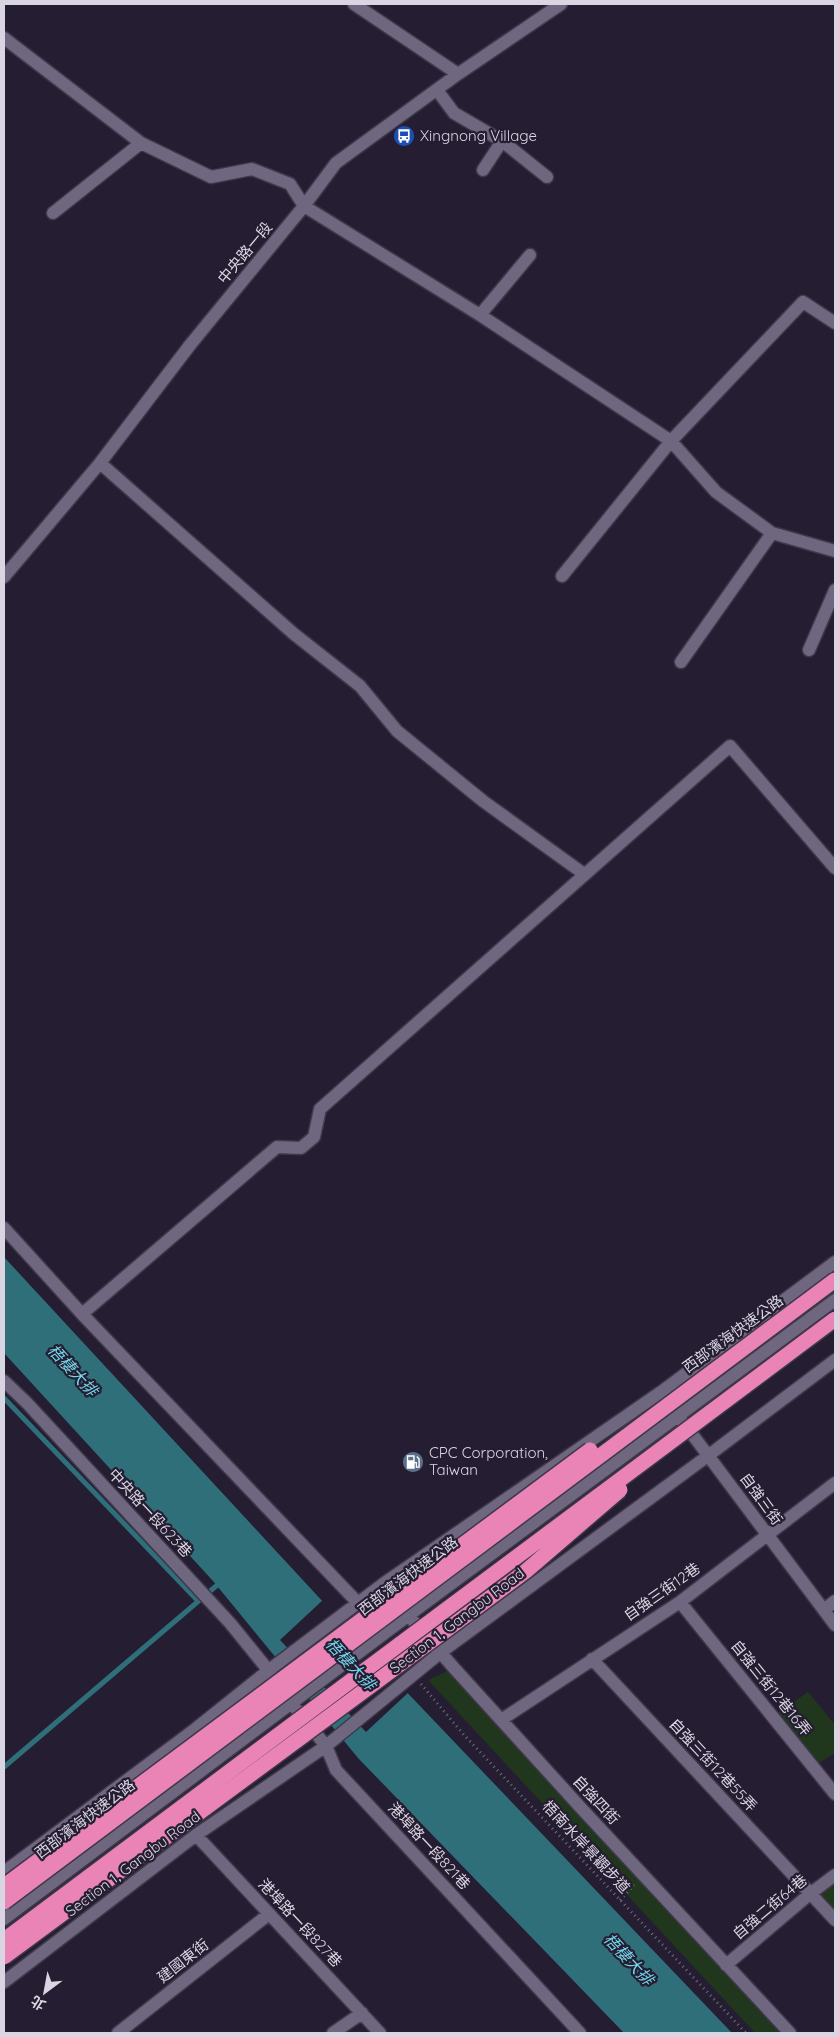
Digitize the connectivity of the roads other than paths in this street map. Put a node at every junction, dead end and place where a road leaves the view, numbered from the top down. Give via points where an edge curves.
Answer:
1 (354, 4) edge
2 (561, 4) edge
3 (4, 38) edge
4 (458, 74) junction
5 (437, 90) junction
6 (502, 141) junction
7 (141, 143) junction
8 (483, 170) dead end
9 (547, 177) dead end
10 (304, 206) junction
11 (53, 213) dead end
12 (530, 255) dead end
13 (480, 315) junction
14 (835, 323) edge
15 (671, 441) junction
16 (100, 463) junction
17 (772, 533) junction
18 (835, 551) edge
19 (562, 576) dead end
20 (4, 577) edge
21 (835, 590) edge
22 (808, 650) dead end
23 (681, 662) dead end
24 (835, 868) edge
25 (584, 874) junction
26 (4, 1228) edge
27 (835, 1262) edge
28 (835, 1280) edge
29 (835, 1300) edge
30 (82, 1314) junction
31 (835, 1319) edge
32 (835, 1360) edge
33 (4, 1381) edge
34 (661, 1392) junction
35 (678, 1415) junction
36 (634, 1429) junction
37 (657, 1451) junction
38 (709, 1456) junction
39 (835, 1483) edge
40 (767, 1535) junction
41 (383, 1584) junction
42 (680, 1602) junction
43 (835, 1602) edge
44 (359, 1604) junction
45 (824, 1610) junction
46 (409, 1615) junction
47 (835, 1625) edge
48 (440, 1652) junction
49 (592, 1659) junction
50 (269, 1670) junction
51 (292, 1704) junction
52 (501, 1720) junction
53 (326, 1746) junction
54 (835, 1794) edge
55 (196, 1835) junction
56 (4, 1872) edge
57 (835, 1875) edge
58 (4, 1886) edge
59 (810, 1893) junction
60 (4, 1902) edge
61 (269, 1914) junction
62 (4, 1919) edge
63 (835, 1920) edge
64 (4, 1940) edge
65 (4, 1957) edge
66 (726, 1965) junction
67 (4, 1982) edge
68 (362, 2013) junction
69 (118, 2033) edge
70 (333, 2033) edge
71 (380, 2033) edge
72 (580, 2033) edge
73 (790, 2033) edge

1 - 4 street
2 - 4 street, 中央路一段
3 - 7 street
4 - 5 street, 中央路一段
5 - 6 street via 454,113
5 - 10 street, 中央路一段 via 336,163
6 - 8 street
6 - 9 street
7 - 10 street via 211,177 252,169 290,184
7 - 11 street
10 - 13 street
10 - 16 street, 中央路一段 via 190,345
12 - 13 street
13 - 15 street
14 - 15 street via 803,302
15 - 17 street via 716,492
15 - 19 street
16 - 20 street, 中央路一段
16 - 25 street via 294,634 360,686 397,731 483,801
17 - 18 street
17 - 23 street
21 - 22 street
24 - 25 street via 730,746
25 - 30 street via 320,1109 314,1137 301,1148 277,1147
26 - 30 street
27 - 34 street
28 - 36 highway, 西部濱海快速公路, bridge
29 - 35 street
30 - 44 street
31 - 37 highway, bridge
32 - 38 street, Section 1, Gangbu Road
33 - 50 street, 中央路一段623巷 via 223,1616
34 - 35 street, 自強三街
34 - 41 street
35 - 38 street, 自強三街
35 - 46 street
36 - 58 highway, bridge via 594,1446 554,1475
36 - 60 highway, 西部濱海快速公路, bridge
37 - 64 highway, bridge
37 - 65 highway, bridge via 622,1488 526,1572
38 - 40 street, 自強三街
38 - 48 street, Section 1, Gangbu Road
39 - 40 street, 自強三街12巷
40 - 42 street, 自強三街12巷
40 - 45 street, 自強三街
41 - 44 street
41 - 46 street, 自強四街
42 - 49 street, 自強三街12巷
42 - 54 street, 自強三街12巷16弄
43 - 45 street
44 - 50 street
45 - 47 street, 自強三街
46 - 48 street, 自強四街
46 - 51 street
48 - 52 street, 自強四街
48 - 53 street, Section 1, Gangbu Road
49 - 52 street, 自強三街12巷
49 - 59 street, 自強三街12巷55弄
50 - 51 street, 港埠路一段821巷
50 - 56 street
51 - 53 street, 港埠路一段821巷
51 - 62 street
52 - 66 street, 自強四街
53 - 55 street, Section 1, Gangbu Road
53 - 72 street, 港埠路一段821巷 via 336,1770
55 - 61 street, 港埠路一段827巷
55 - 67 street, Section 1, Gangbu Road
57 - 59 street, 自強二街64巷
59 - 63 street, 自強三街12巷55弄
59 - 66 street, 自強二街64巷
61 - 68 street, 港埠路一段827巷
61 - 69 street, 建國東街
66 - 73 street, 自強四街
68 - 70 street
68 - 71 street, 港埠路一段827巷

